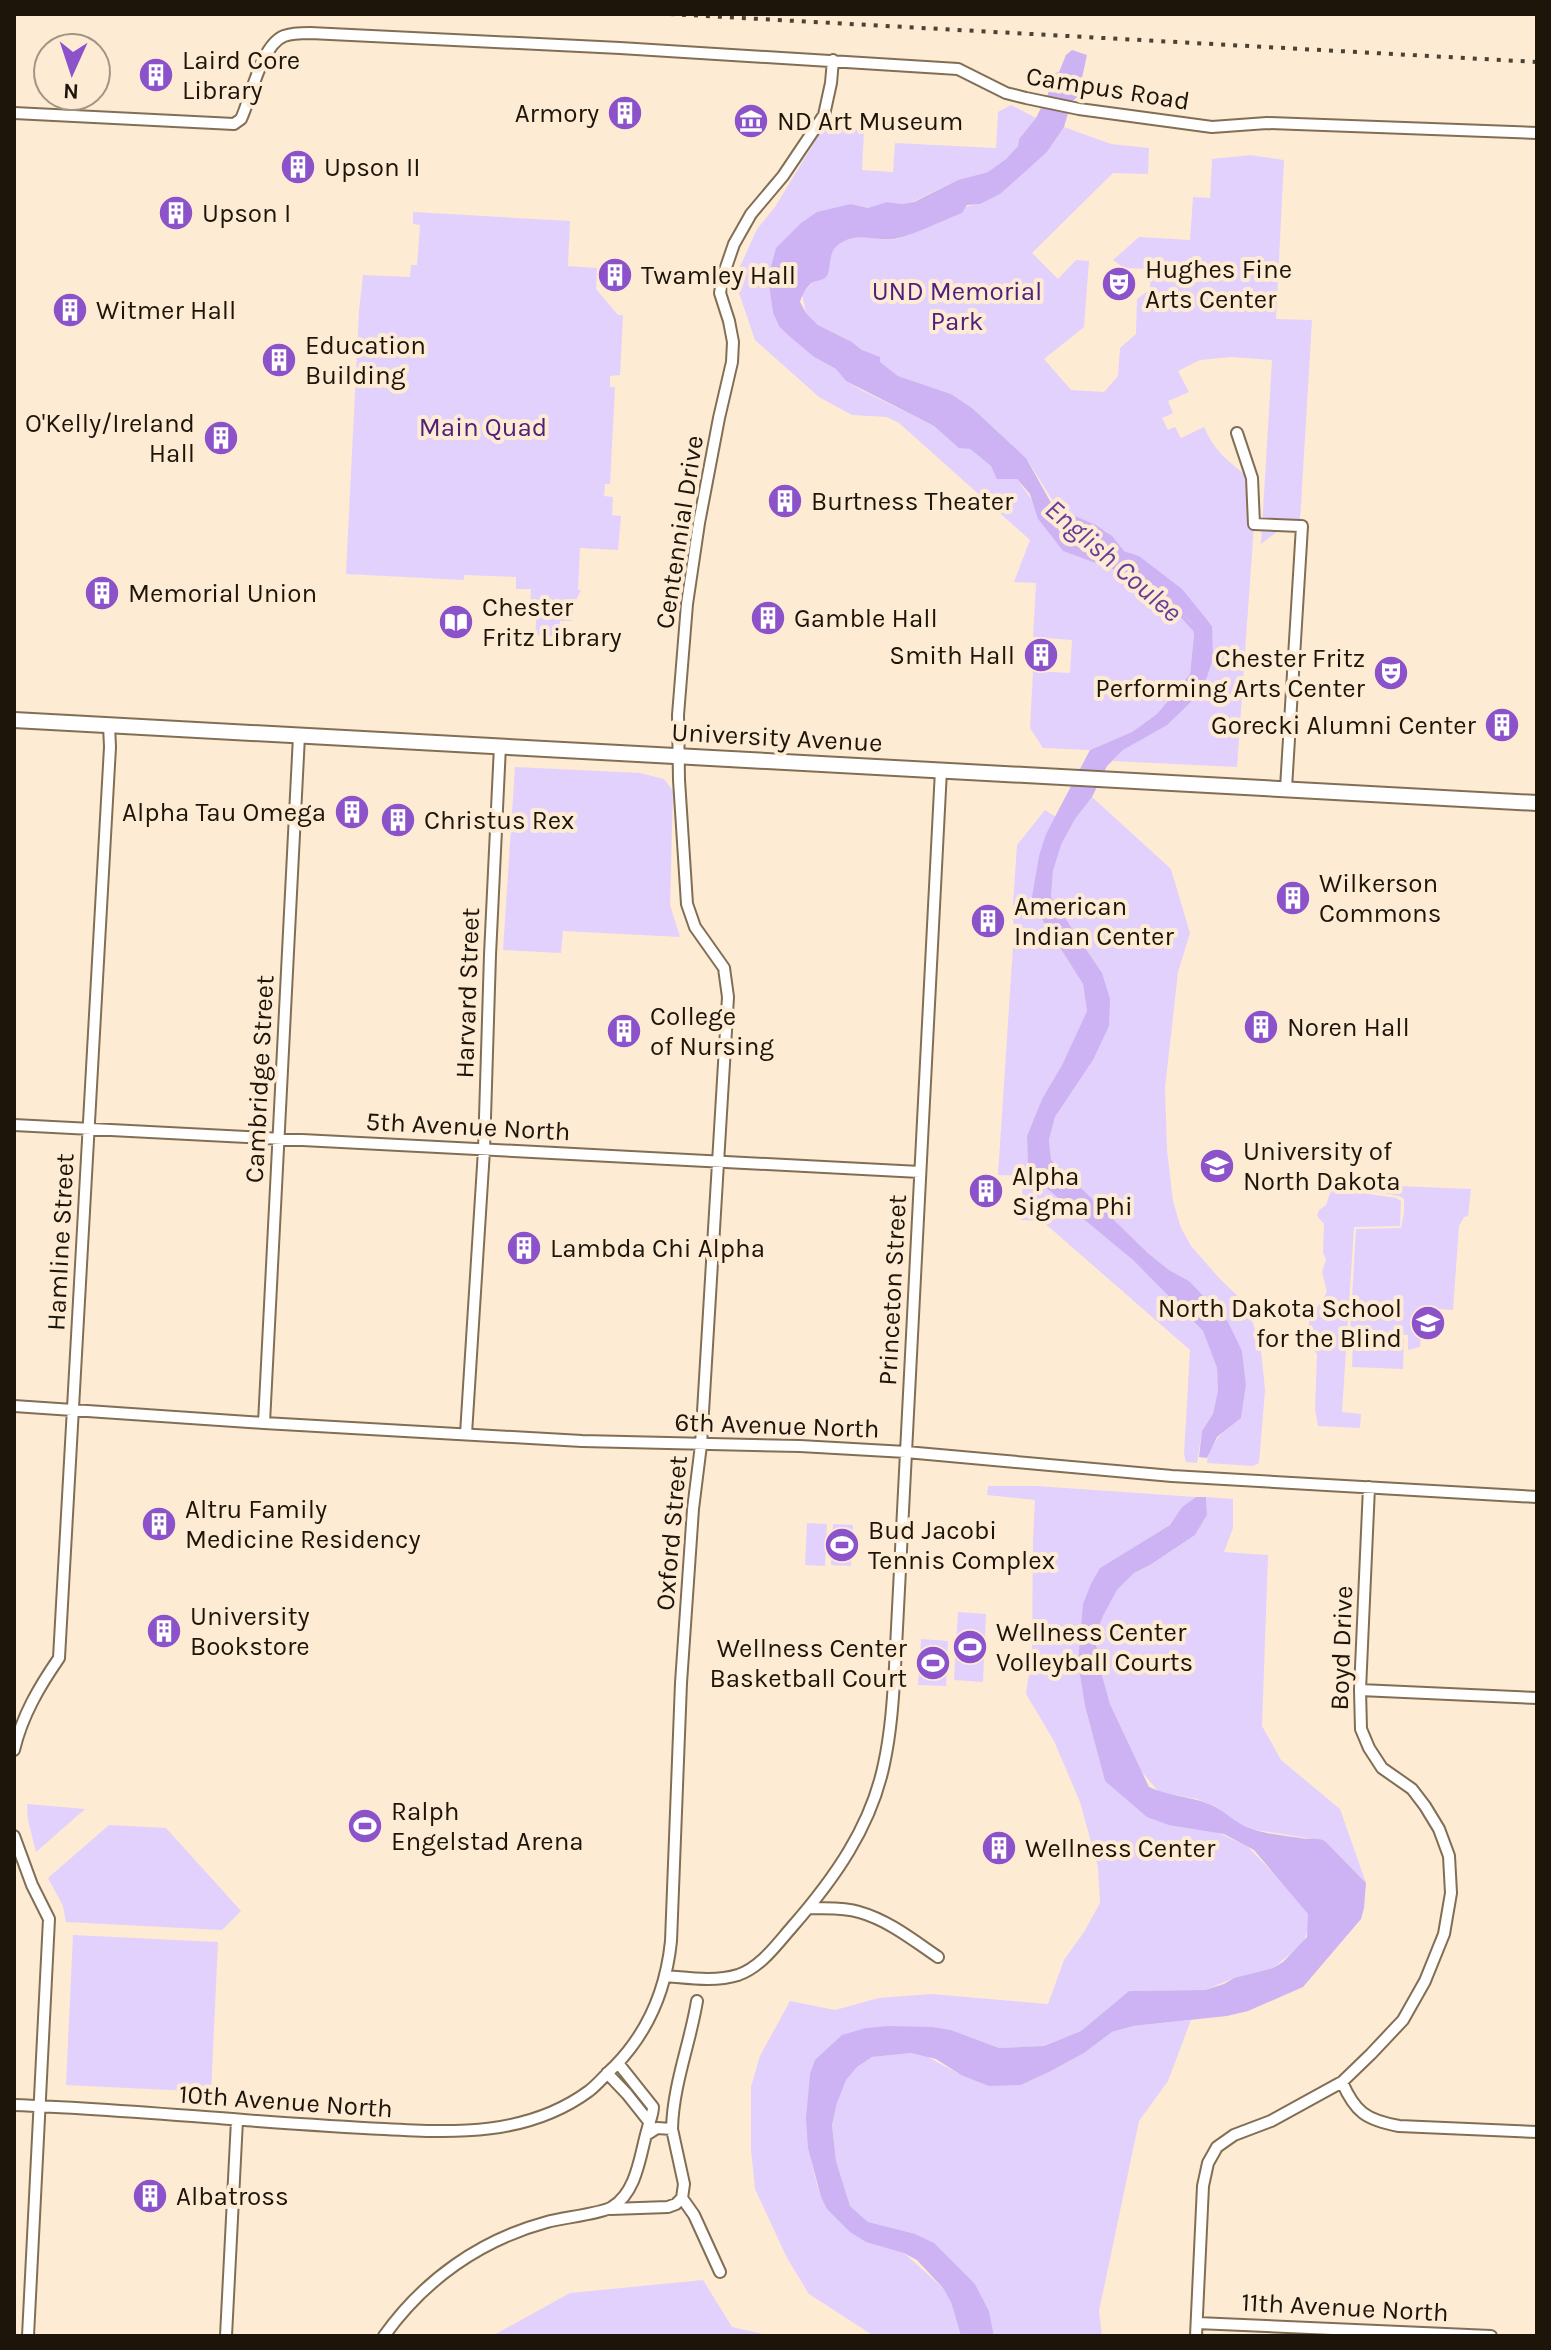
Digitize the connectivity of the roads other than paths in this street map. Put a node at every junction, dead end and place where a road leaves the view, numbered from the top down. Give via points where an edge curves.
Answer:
1 (833, 60) junction
2 (14, 113) edge
3 (1537, 133) edge
4 (1237, 433) dead end
5 (14, 720) edge
6 (109, 725) junction
7 (299, 736) junction
8 (500, 746) junction
9 (679, 755) junction
10 (941, 770) junction
11 (679, 780) joint
12 (1286, 788) junction
13 (1537, 803) edge
14 (14, 1125) edge
15 (88, 1127) junction
16 (278, 1138) junction
17 (484, 1150) junction
18 (720, 1161) junction
19 (920, 1172) junction
20 (14, 1406) edge
21 (73, 1411) junction
22 (264, 1423) junction
23 (466, 1434) junction
24 (701, 1445) junction
25 (906, 1452) junction
26 (1369, 1487) junction
27 (1537, 1497) edge
28 (1360, 1690) junction
29 (1537, 1698) edge
30 (14, 1750) edge
31 (14, 1836) edge
32 (808, 1908) junction
33 (938, 1957) dead end
34 (666, 1976) junction
35 (697, 2001) dead end
36 (618, 2063) junction
37 (607, 2073) junction
38 (1342, 2082) junction
39 (14, 2105) edge
40 (38, 2106) junction
41 (553, 2112) joint
42 (237, 2120) junction
43 (650, 2123) junction
44 (672, 2129) junction
45 (1537, 2132) edge
46 (646, 2135) junction
47 (682, 2198) junction
48 (611, 2209) junction
49 (720, 2272) dead end
50 (1197, 2323) junction
51 (28, 2336) edge
52 (226, 2336) edge
53 (384, 2336) edge
54 (1196, 2336) edge
55 (1491, 2336) edge

1 - 2 street, Campus Road via 293,34 269,49 245,111 234,124
1 - 3 street, Campus Road via 958,69 1026,98 1212,127 1267,123
1 - 9 street, Centennial Drive via 824,115 745,224 723,276 720,293 733,342 732,362 691,572
4 - 12 street via 1252,478 1254,524 1301,526
5 - 6 street, University Avenue
6 - 7 street, University Avenue
6 - 15 street, Hamline Street
7 - 8 street, University Avenue
7 - 16 street, Cambridge Street
8 - 9 street, University Avenue
8 - 17 street, Harvard Street
9 - 10 street, University Avenue
9 - 11 street, Centennial Drive
10 - 12 street, University Avenue
10 - 19 street, Princeton Street
11 - 18 street, Oxford Street via 687,904 695,927 724,968 728,997
12 - 13 street, University Avenue
14 - 15 street, 5th Avenue North
15 - 16 street, 5th Avenue North
15 - 21 street, Hamline Street
16 - 17 street, 5th Avenue North
16 - 22 street, Cambridge Street
17 - 18 street, 5th Avenue North
17 - 23 street, Harvard Street
18 - 19 street, 5th Avenue North
18 - 24 street, Oxford Street
19 - 25 street, Princeton Street
20 - 21 street, 6th Avenue North
21 - 22 street, 6th Avenue North
21 - 30 street, Hamline Street via 59,1658 31,1703
22 - 23 street, 6th Avenue North
23 - 24 street, 6th Avenue North
24 - 25 street, 6th Avenue North
24 - 34 street, Oxford Street via 681,1683
25 - 26 street, 6th Avenue North via 1100,1471
25 - 32 street, Princeton Street via 895,1667 884,1766 853,1845
26 - 27 street, 6th Avenue North
26 - 28 street, Boyd Drive
28 - 29 street
28 - 38 street, Boyd Drive via 1361,1729 1369,1748 1382,1768 1412,1789 1439,1829 1449,1856 1451,1893 1444,1934 1403,2020
31 - 40 street via 49,1919
32 - 33 street via 869,1915
32 - 34 street, Princeton Street via 752,1969 723,1979
34 - 36 street, Oxford Street via 644,2029
35 - 44 street
36 - 37 street, Oxford Street
36 - 43 street via 651,2103
37 - 41 street, Oxford Street via 590,2091
37 - 43 street
38 - 45 street via 1362,2114 1381,2123
38 - 50 street, Boyd Drive via 1217,2147 1203,2186
39 - 40 street, 10th Avenue North
40 - 42 street, 10th Avenue North
40 - 51 street
41 - 42 street, 10th Avenue North via 485,2131 459,2132
42 - 52 street
43 - 46 street
44 - 46 street via 657,2128
44 - 47 street
46 - 48 street via 638,2171
47 - 48 street via 668,2207
47 - 49 street
48 - 53 street via 533,2226 478,2249 427,2287
50 - 54 street, Boyd Drive
50 - 55 street, 11th Avenue North

